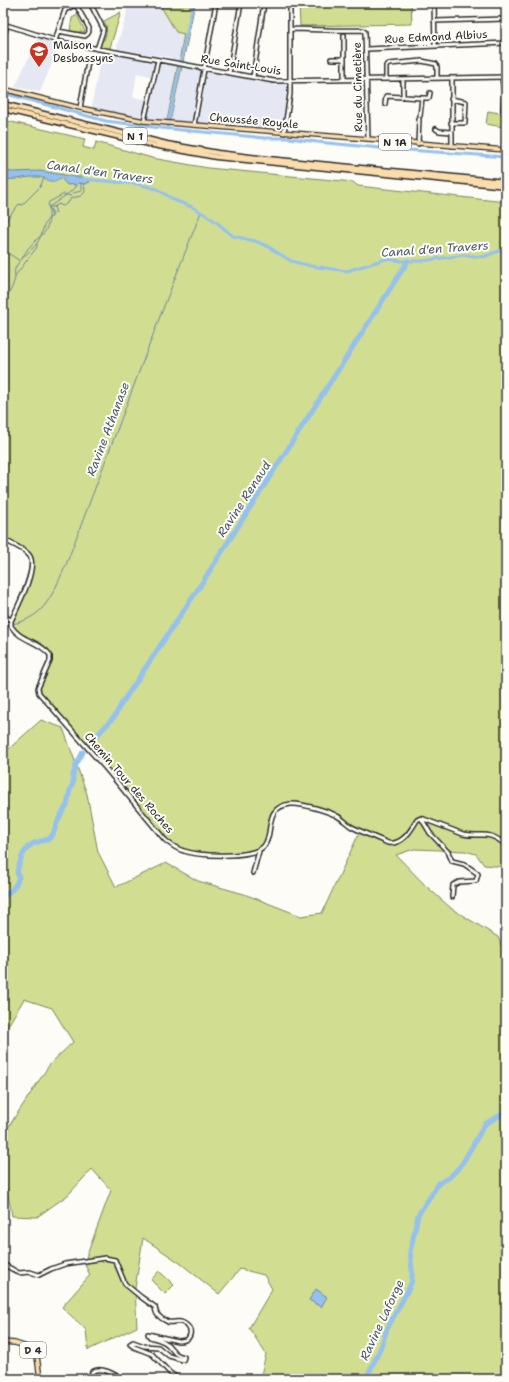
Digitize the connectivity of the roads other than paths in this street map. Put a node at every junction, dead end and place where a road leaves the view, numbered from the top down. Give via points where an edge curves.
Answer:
1 (90, 3) edge
2 (216, 3) edge
3 (241, 3) edge
4 (264, 3) edge
5 (290, 3) edge
6 (434, 3) edge
7 (77, 4) edge
8 (506, 19) edge
9 (434, 21) junction
10 (3, 24) edge
11 (7, 25) junction
12 (290, 29) junction
13 (58, 31) junction
14 (344, 35) dead end
15 (3, 37) edge
16 (55, 41) junction
17 (506, 43) edge
18 (435, 46) junction
19 (97, 49) junction
20 (367, 49) junction
21 (344, 59) junction
22 (158, 60) junction
23 (331, 60) dead end
24 (88, 62) dead end
25 (204, 69) junction
26 (229, 73) junction
27 (504, 77) edge
28 (253, 78) junction
29 (437, 78) junction
30 (452, 78) junction
31 (386, 79) junction
32 (403, 79) junction
33 (344, 80) junction
34 (367, 80) junction
35 (290, 81) junction
36 (3, 88) edge
37 (430, 93) dead end
38 (403, 97) junction
39 (422, 98) junction
40 (452, 99) junction
41 (3, 104) edge
42 (385, 104) dead end
43 (3, 108) edge
44 (80, 108) junction
45 (506, 114) edge
46 (144, 122) junction
47 (451, 123) junction
48 (194, 125) junction
49 (436, 129) dead end
50 (451, 132) junction
51 (284, 133) junction
52 (368, 139) junction
53 (418, 144) junction
54 (452, 146) junction
55 (506, 150) edge
56 (506, 182) edge
57 (506, 186) edge
58 (3, 538) edge
59 (3, 614) edge
60 (11, 621) junction
61 (421, 818) junction
62 (506, 845) edge
63 (259, 851) junction
64 (252, 873) dead end
65 (452, 897) dead end
66 (3, 1264) edge
67 (3, 1342) edge
68 (40, 1379) edge
69 (89, 1379) edge
70 (122, 1379) edge
71 (148, 1379) edge
72 (156, 1379) edge
73 (179, 1379) edge

1 - 19 street via 103,28
2 - 25 street
3 - 26 street
4 - 28 street
5 - 12 street
6 - 9 street
7 - 13 street via 65,10
7 - 13 street via 88,28 88,34 85,36
8 - 9 street
9 - 18 street
10 - 11 street, Rue Saint-Louis
11 - 15 street
11 - 16 street, Rue Saint-Louis
12 - 20 street, Rue du Cimetière via 362,30 366,34
12 - 35 street
13 - 16 street
14 - 21 street
16 - 19 street, Rue Saint-Louis
17 - 18 street, Rue Edmond Albius
18 - 20 street, Rue Edmond Albius
19 - 22 street, Rue Saint-Louis
20 - 34 street, Rue du Cimetière
21 - 23 street
21 - 33 street
22 - 25 street, Rue Saint-Louis
22 - 46 street
24 - 44 street
25 - 26 street, Rue Saint-Louis
25 - 48 street
26 - 28 street, Rue Saint-Louis
27 - 30 street, Rue Saint-Louis
27 - 45 street via 503,110
28 - 35 street, Rue Saint-Louis
29 - 30 street, Rue Saint-Louis
29 - 31 street via 436,64 422,61 389,64 386,66
29 - 32 street, Rue Saint-Louis
30 - 40 street
31 - 32 street, Rue Saint-Louis
31 - 34 street, Rue Saint-Louis
32 - 38 street
33 - 34 street, Rue Saint-Louis
33 - 35 street, Rue Saint-Louis
34 - 52 street, Rue du Cimetière
35 - 51 street
36 - 44 main road, Chaussée Royale / N 1A
37 - 39 street via 429,98
38 - 39 street
38 - 42 street via 386,96
39 - 53 street
40 - 47 street
40 - 47 street via 466,102 466,123
41 - 56 highway, N 1 via 167,144 218,153
43 - 57 highway, N 1 via 159,146 216,157
44 - 46 main road, Chaussée Royale / N 1A
46 - 48 main road, Chaussée Royale / N 1A
47 - 50 street
48 - 51 main road, Chaussée Royale / N 1A
49 - 50 street
50 - 54 street
51 - 52 main road, Chaussée Royale / N 1A
52 - 53 main road, Chaussée Royale / N 1A
53 - 54 main road, Chaussée Royale / N 1A
54 - 55 main road, Chaussée Royale / N 1A
58 - 60 street via 25,552 31,561 30,576
59 - 60 street
60 - 63 street, Chemin Tour des Roches via 15,632 42,647 50,655 38,693 165,840 183,851 205,855 252,854
61 - 62 street via 462,834 494,836
61 - 63 street via 406,837 392,844 350,826 337,816 302,804 284,805 271,818 267,842
61 - 65 street via 452,860 478,873 476,881 459,882 453,886
63 - 64 street
66 - 73 street via 19,1273 30,1272 39,1276 65,1264 105,1258 115,1260 125,1284 155,1306 159,1317 169,1322 180,1322 189,1328 190,1336 182,1341 148,1334 164,1342 176,1355 184,1357 183,1360 169,1356 158,1347 133,1342 130,1344 152,1354
67 - 68 main road, D 4 via 15,1343 34,1350
69 - 70 street via 92,1372 97,1370 110,1372
71 - 72 street

